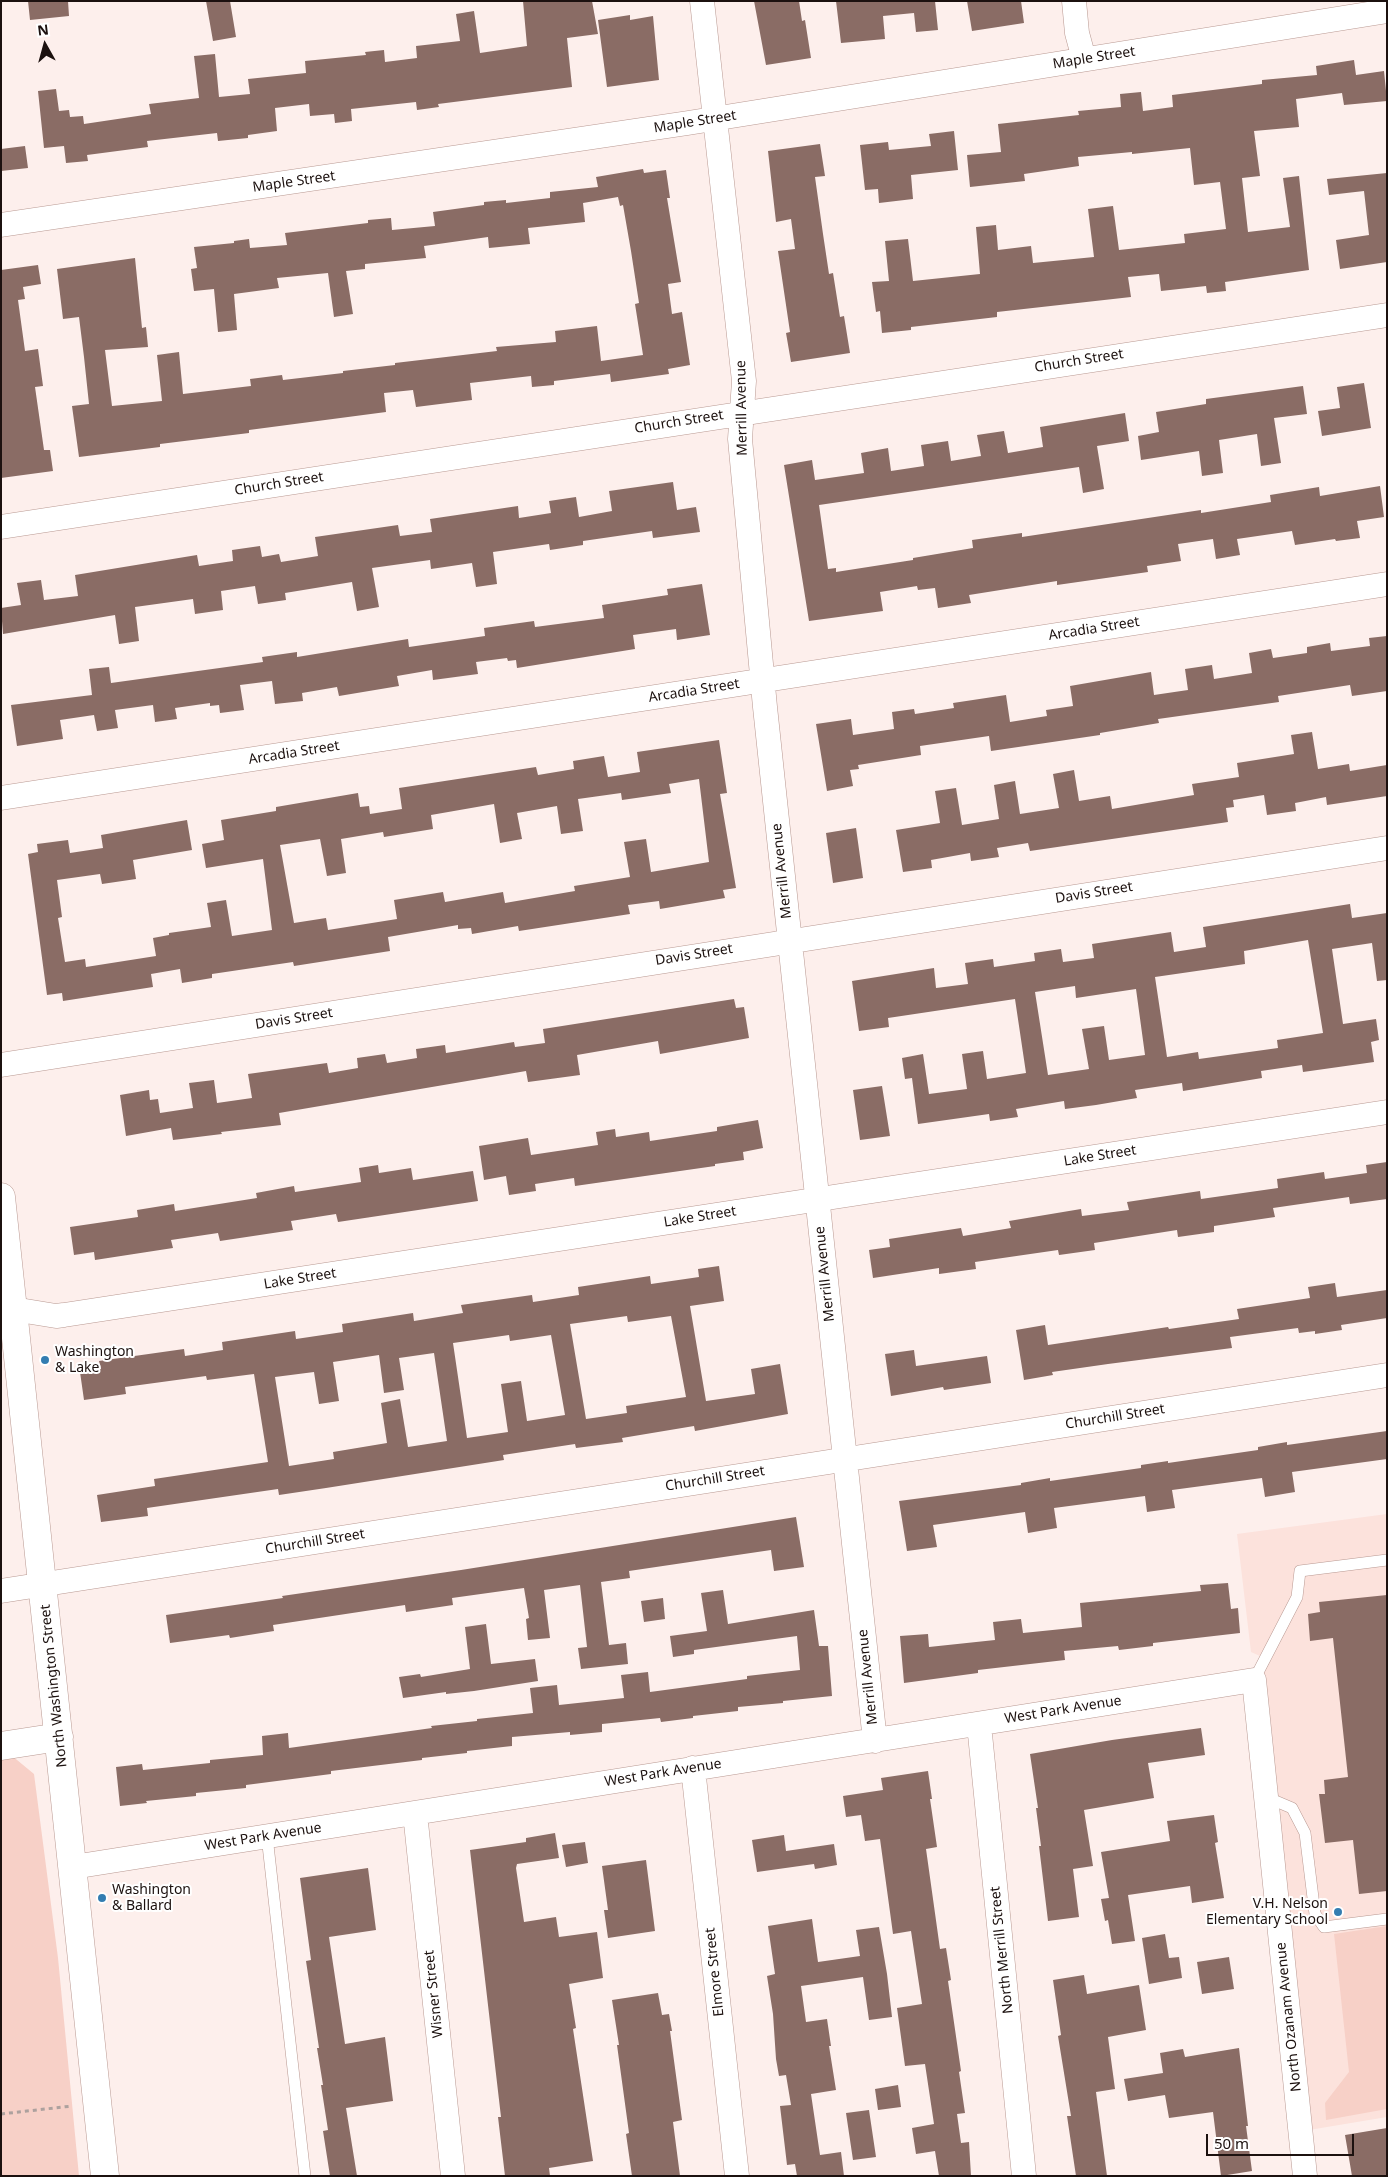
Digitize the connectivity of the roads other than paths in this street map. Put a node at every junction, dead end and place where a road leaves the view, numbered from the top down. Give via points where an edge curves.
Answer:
1 (702, 1) edge
2 (1074, 1) edge
3 (1387, 11) edge
4 (1084, 59) junction
5 (714, 119) junction
6 (1, 225) edge
7 (1387, 315) edge
8 (742, 412) junction
9 (1, 527) edge
10 (1387, 584) edge
11 (763, 680) junction
12 (1, 798) edge
13 (1387, 848) edge
14 (789, 940) junction
15 (1, 1065) edge
16 (1387, 1112) edge
17 (1, 1197) edge
18 (817, 1199) junction
19 (7, 1308) edge
20 (1387, 1375) edge
21 (845, 1459) junction
22 (1387, 1560) edge
23 (43, 1584) junction
24 (1, 1591) edge
25 (1254, 1680) junction
26 (979, 1724) junction
27 (59, 1737) junction
28 (875, 1741) junction
29 (1, 1746) edge
30 (693, 1768) junction
31 (1266, 1797) junction
32 (415, 1813) junction
33 (267, 1836) junction
34 (73, 1867) junction
35 (1387, 1919) edge
36 (105, 2176) edge
37 (305, 2176) edge
38 (454, 2176) edge
39 (737, 2176) edge
40 (1024, 2176) edge
41 (1305, 2176) edge

1 - 5 street, Merrill Avenue
2 - 4 street
3 - 4 street, Maple Street
4 - 5 street, Maple Street
5 - 6 street, Maple Street
5 - 8 street, Merrill Avenue via 744,381
7 - 8 street, Church Street
8 - 9 street, Church Street
8 - 11 street, Merrill Avenue via 740,439
10 - 11 street, Arcadia Street
11 - 12 street, Arcadia Street
11 - 14 street, Merrill Avenue
13 - 14 street, Davis Street
14 - 15 street, Davis Street
14 - 18 street, Merrill Avenue
16 - 18 street, Lake Street
17 - 19 street, North Washington Street
18 - 19 street, Lake Street via 64,1315
18 - 21 street, Merrill Avenue
19 - 23 street, North Washington Street
20 - 21 street, Churchill Street
21 - 23 street, Churchill Street
21 - 28 street, Merrill Avenue
22 - 25 lane via 1300,1571 1297,1597
23 - 24 street, Churchill Street
23 - 27 street, North Washington Street
25 - 26 street, West Park Avenue
25 - 31 street, North Ozanam Avenue
26 - 28 street, West Park Avenue
26 - 40 street, North Merrill Street
27 - 29 street
27 - 34 street, North Washington Street
28 - 30 street, West Park Avenue
30 - 32 street, West Park Avenue
30 - 39 street, Elmore Street
31 - 35 lane via 1292,1808 1305,1834 1315,1914 1324,1927
31 - 41 street, North Ozanam Avenue
32 - 33 street, West Park Avenue
32 - 38 street, Wisner Street
33 - 34 street, West Park Avenue
33 - 37 lane
34 - 36 street, North Washington Street

